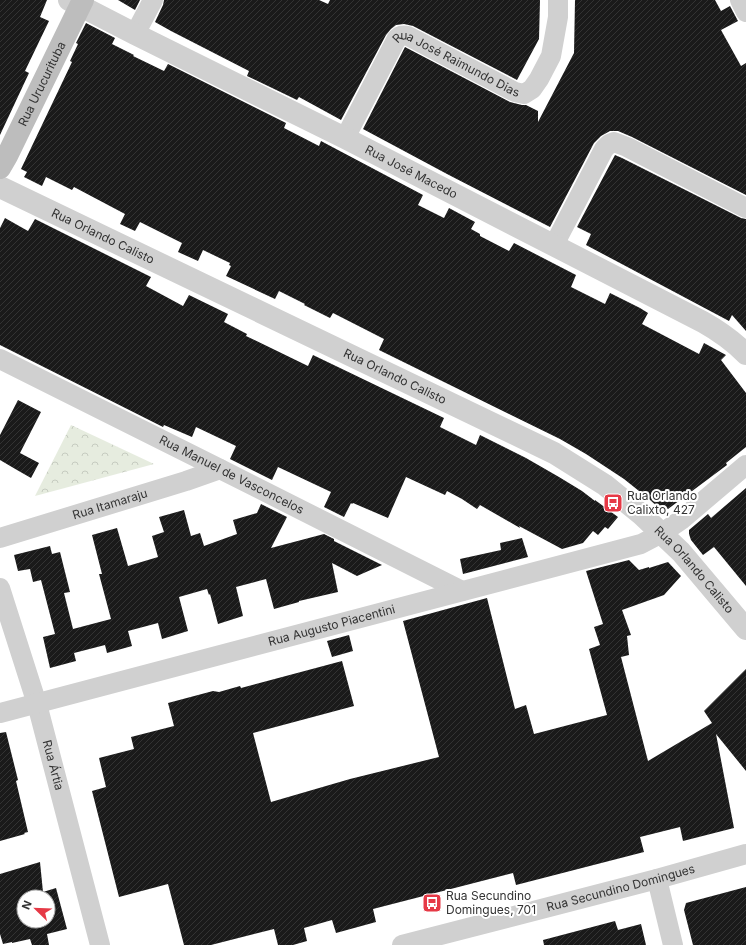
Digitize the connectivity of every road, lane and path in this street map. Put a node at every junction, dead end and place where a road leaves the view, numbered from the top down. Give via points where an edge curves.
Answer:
1 (153, 0) edge
2 (558, 0) edge
3 (740, 0) edge
4 (77, 2) edge
5 (746, 12) edge
6 (135, 34) junction
7 (345, 138) junction
8 (0, 168) edge
9 (0, 187) edge
10 (746, 208) edge
11 (554, 245) junction
12 (746, 354) edge
13 (0, 359) edge
14 (746, 465) edge
15 (220, 469) junction
16 (662, 533) junction
17 (0, 538) edge
18 (0, 588) edge
19 (462, 591) junction
20 (746, 629) edge
21 (37, 704) junction
22 (0, 713) edge
23 (746, 854) edge
24 (657, 879) junction
25 (100, 945) edge
26 (402, 945) edge
27 (673, 945) edge

1 - 6 street
2 - 7 street, Rua José Raimundo Dias via 558,17 551,56 540,79 528,92 515,92 408,36 398,37
3 - 5 street
4 - 6 street, Rua José Macedo
4 - 8 main road, Rua Urucurituba
6 - 7 street, Rua José Macedo
7 - 11 street, Rua José Macedo
9 - 16 street, Rua Orlando Calisto via 554,453 605,485
10 - 11 street via 614,142 604,149
11 - 12 street, Rua José Macedo via 721,332
13 - 15 street, Rua Manuel de Vasconcelos
14 - 16 street, Rua Augusto Piacentini
15 - 17 street, Rua Itamaraju
15 - 19 street, Rua Manuel de Vasconcelos
16 - 19 street, Rua Augusto Piacentini via 641,544
16 - 20 street, Rua Orlando Calisto
18 - 21 street, Rua Ártia
19 - 21 street, Rua Augusto Piacentini
21 - 22 street, Rua Augusto Piacentini
21 - 25 street, Rua Ártia
23 - 24 street, Rua Secundino Domingues
24 - 26 street, Rua Secundino Domingues
24 - 27 street

